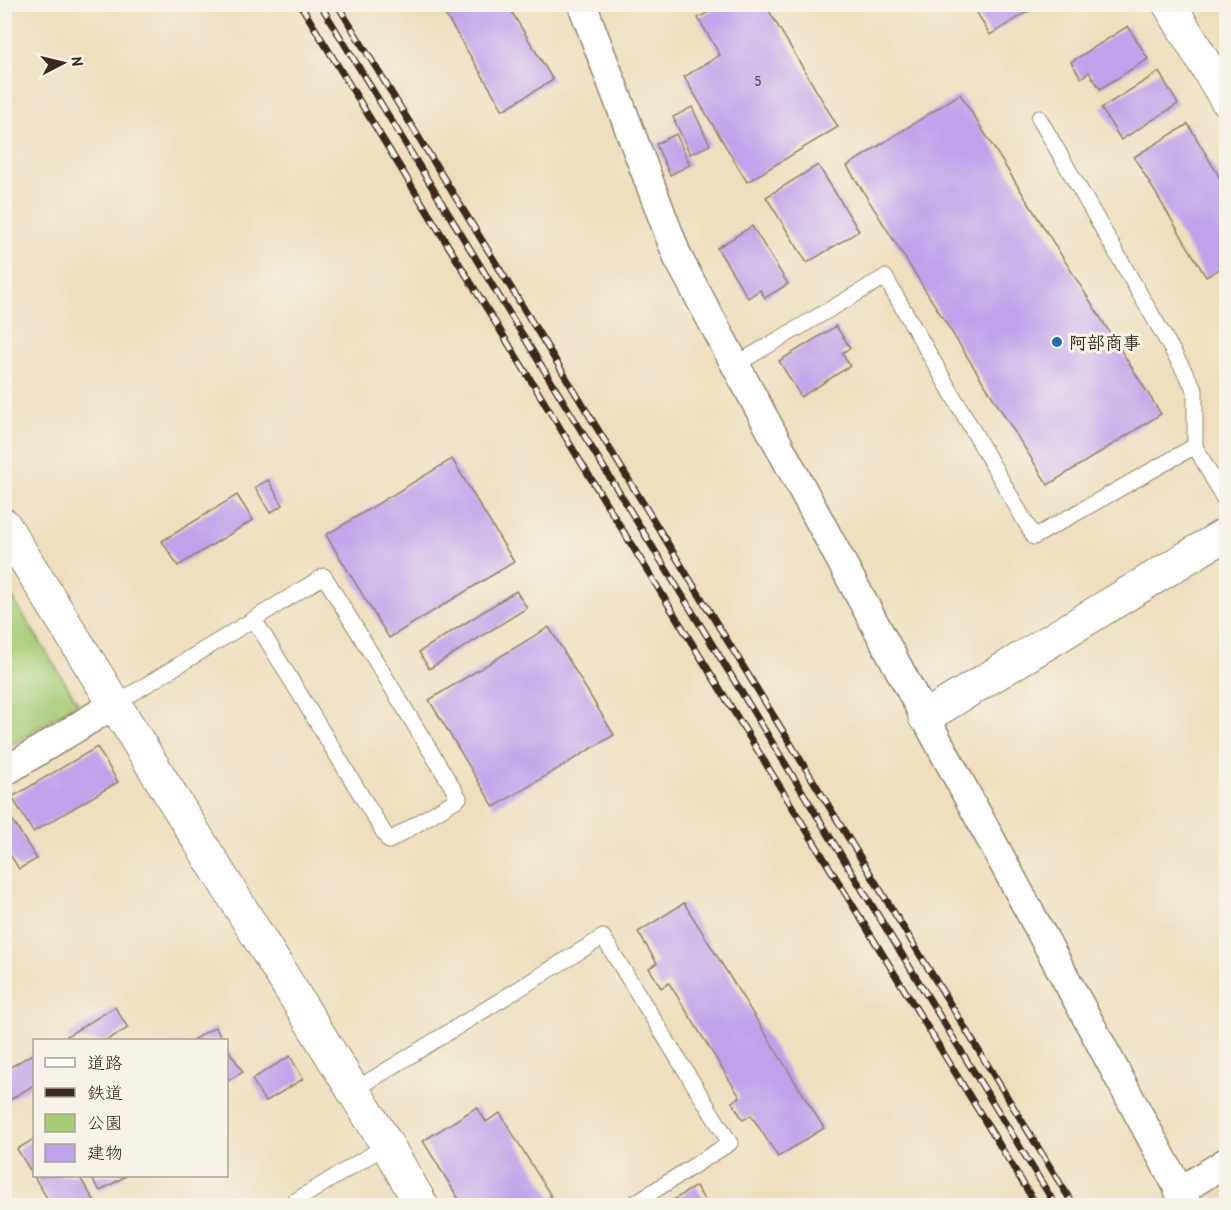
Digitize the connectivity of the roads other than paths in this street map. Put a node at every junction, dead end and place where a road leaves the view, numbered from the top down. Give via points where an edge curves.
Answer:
1 (582, 4) edge
2 (1169, 4) edge
3 (1227, 99) edge
4 (1040, 118) dead end
5 (735, 365) junction
6 (1195, 446) junction
7 (1227, 503) edge
8 (4, 525) edge
9 (1227, 534) edge
10 (254, 619) junction
11 (115, 704) junction
12 (925, 717) junction
13 (4, 772) edge
14 (353, 1091) junction
15 (387, 1145) junction
16 (1227, 1162) edge
17 (1183, 1199) edge
18 (287, 1206) edge
19 (422, 1206) edge
20 (630, 1206) edge

1 - 5 street via 678,258
2 - 3 street
4 - 6 lane via 1195,390
5 - 6 lane via 885,277 1034,537
5 - 12 street
6 - 7 lane
8 - 11 street
9 - 12 street
10 - 10 lane via 324,576 459,798 389,841
10 - 11 lane
11 - 13 street
11 - 14 street
12 - 17 street
14 - 15 street
14 - 20 lane via 603,937 730,1143
15 - 18 lane
15 - 19 street
16 - 17 street

